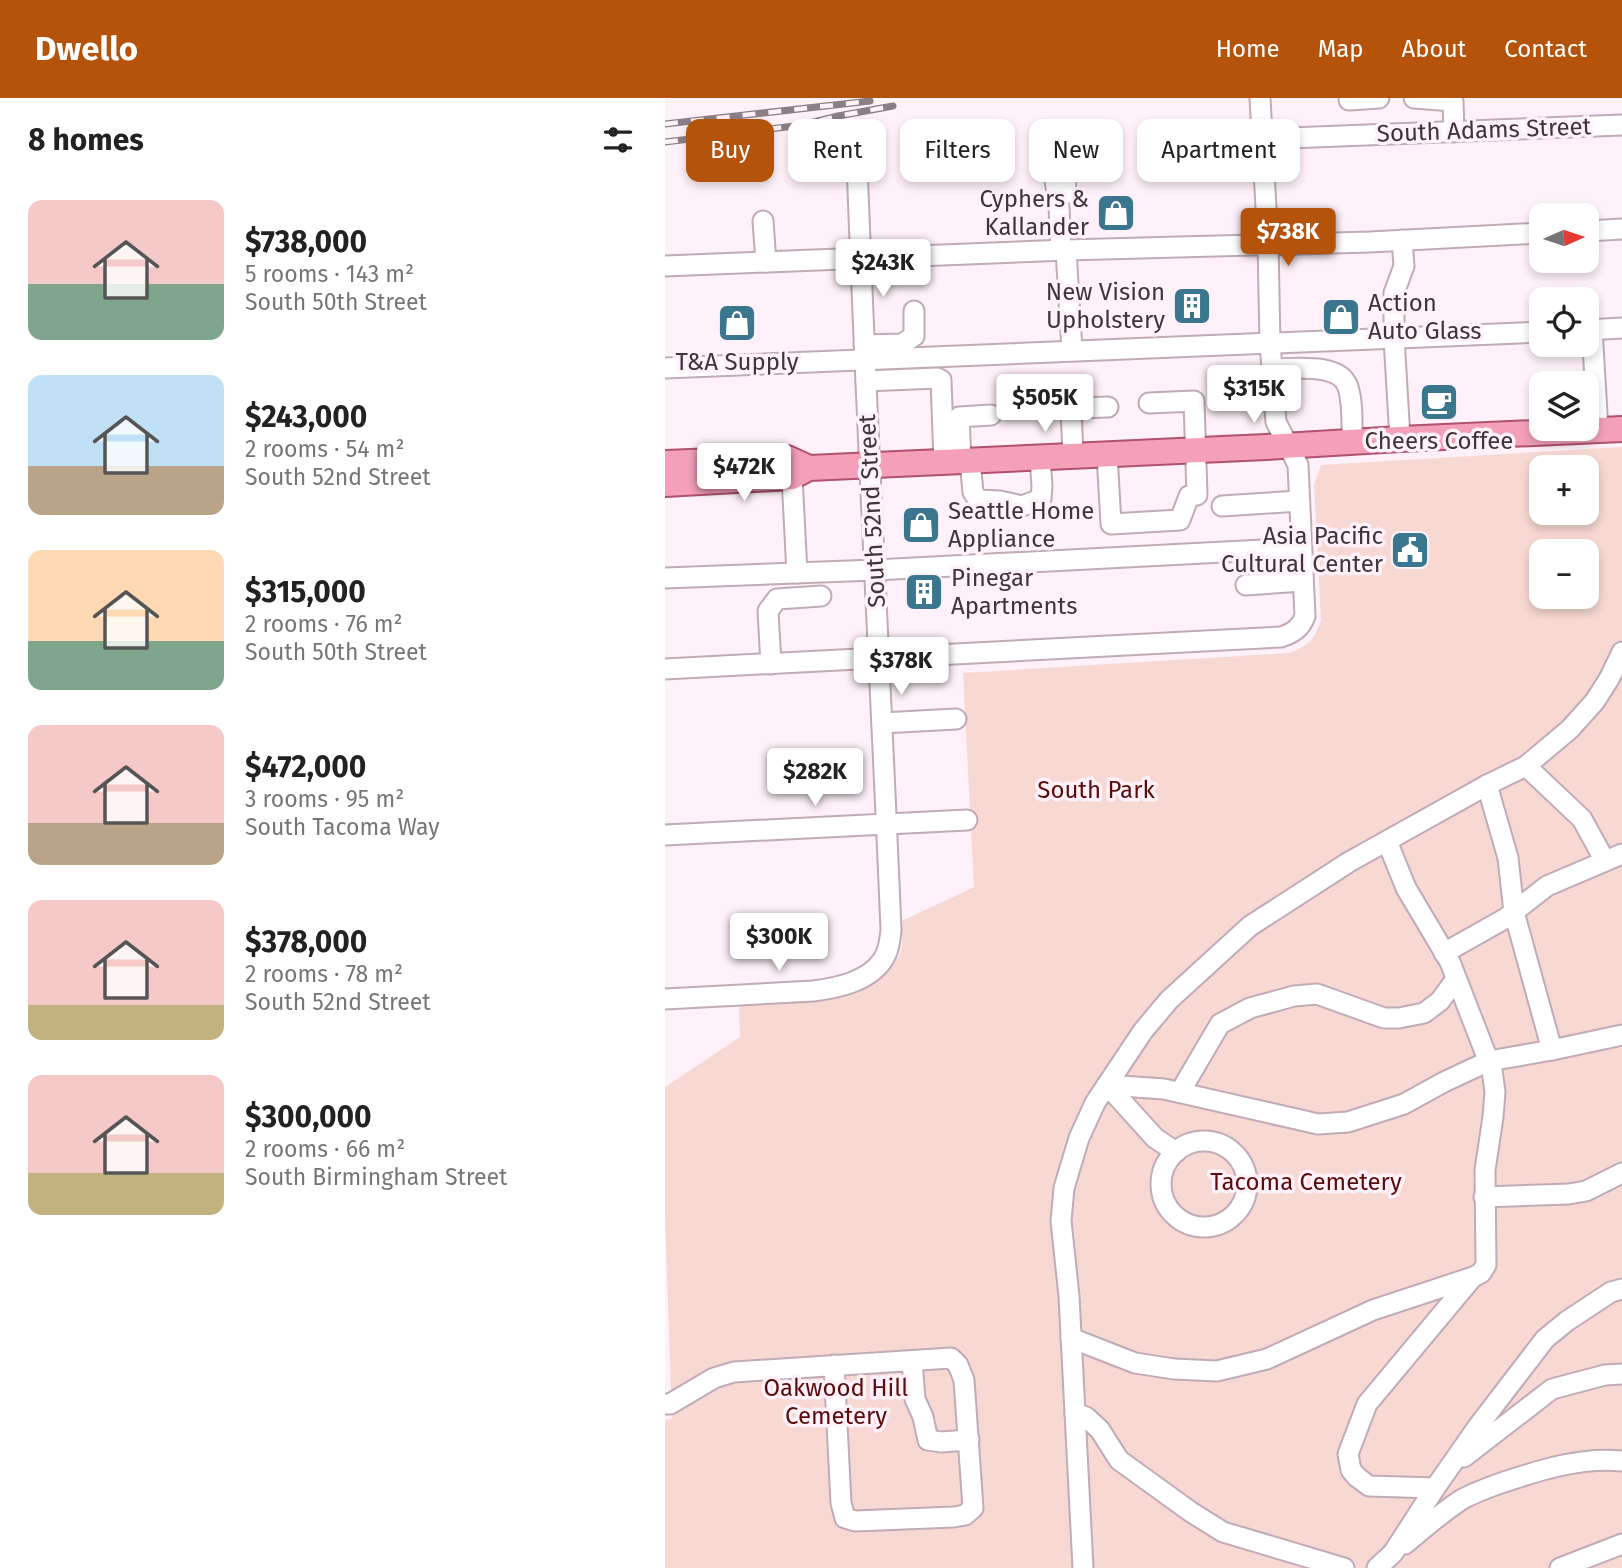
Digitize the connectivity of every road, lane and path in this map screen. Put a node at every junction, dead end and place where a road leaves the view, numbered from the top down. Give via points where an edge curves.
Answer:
1 (1259, 98) edge
2 (1379, 98) edge
3 (1413, 98) edge
4 (1349, 100) dead end
5 (1261, 119) edge
6 (1622, 125) edge
7 (1454, 132) junction
8 (1300, 138) edge
9 (858, 182) edge
10 (1055, 182) edge
11 (1066, 182) edge
12 (1264, 182) edge
13 (1059, 207) junction
14 (763, 221) dead end
15 (1622, 229) edge
16 (1599, 230) edge
17 (1529, 234) edge
18 (1402, 240) junction
19 (1268, 244) junction
20 (1063, 250) junction
21 (861, 259) junction
22 (766, 262) junction
23 (665, 267) edge
24 (914, 311) dead end
25 (1622, 328) edge
26 (1599, 329) edge
27 (1529, 333) edge
28 (1394, 338) junction
29 (1270, 343) junction
30 (1072, 350) junction
31 (865, 352) junction
32 (1595, 357) edge
33 (665, 368) edge
34 (1273, 369) junction
35 (866, 381) junction
36 (1149, 403) dead end
37 (1108, 407) dead end
38 (1070, 408) junction
39 (1043, 409) dead end
40 (991, 415) dead end
41 (1610, 430) edge
42 (1400, 439) junction
43 (1352, 442) junction
44 (1288, 446) junction
45 (1196, 450) junction
46 (1107, 454) junction
47 (1073, 456) junction
48 (1040, 457) junction
49 (958, 461) junction
50 (665, 463) edge
51 (869, 466) junction
52 (800, 473) junction
53 (665, 484) edge
54 (1299, 501) junction
55 (1222, 506) dead end
56 (1301, 548) junction
57 (875, 570) junction
58 (797, 573) junction
59 (665, 578) edge
60 (1303, 581) junction
61 (1246, 585) dead end
62 (821, 596) dead end
63 (1622, 652) edge
64 (880, 658) junction
65 (771, 664) junction
66 (665, 668) edge
67 (956, 719) dead end
68 (882, 723) junction
69 (1525, 766) junction
70 (1487, 785) junction
71 (967, 820) dead end
72 (887, 824) junction
73 (665, 835) edge
74 (1387, 841) junction
75 (1614, 858) edge
76 (1514, 912) junction
77 (1444, 953) junction
78 (1456, 979) junction
79 (665, 999) edge
80 (1622, 1035) edge
81 (1552, 1050) junction
82 (1489, 1061) junction
83 (1107, 1084) junction
84 (1180, 1093) junction
85 (1176, 1152) junction
86 (1622, 1173) edge
87 (1484, 1197) junction
88 (1472, 1277) junction
89 (1618, 1285) edge
90 (1071, 1338) junction
91 (912, 1360) junction
92 (834, 1365) junction
93 (1622, 1374) edge
94 (667, 1404) edge
95 (1075, 1413) junction
96 (969, 1440) junction
97 (1622, 1461) edge
98 (1449, 1468) junction
99 (1435, 1488) junction
100 (1622, 1544) edge
101 (1393, 1553) junction
102 (1083, 1568) edge
103 (1344, 1568) edge
104 (1377, 1568) edge
105 (1560, 1568) edge

1 - 5 street
2 - 4 street
3 - 7 street via 1453,101
6 - 7 street, South Adams Street
7 - 8 street, South Adams Street
9 - 21 street, South 52nd Street
10 - 13 street
11 - 13 street
12 - 19 street
13 - 20 street
14 - 22 street
15 - 16 street
17 - 18 street
18 - 19 street
18 - 28 street via 1403,266 1394,293
19 - 20 street
19 - 29 street
20 - 21 street
20 - 30 street
21 - 22 street
21 - 31 street, South 52nd Street
22 - 23 street
24 - 31 street via 913,336 902,344
25 - 26 street
27 - 28 street
28 - 29 street
28 - 42 street
29 - 30 street
29 - 34 street
30 - 31 street
31 - 33 street
31 - 35 street, South 52nd Street
32 - 41 street
34 - 43 street via 1338,373 1347,384
34 - 44 street via 1276,422
35 - 49 street via 941,380
35 - 51 street, South 52nd Street
36 - 45 street via 1193,401
37 - 38 street
38 - 39 street
38 - 47 street
40 - 49 street via 959,417
41 - 42 main road
42 - 43 main road
43 - 44 main road
44 - 45 main road
44 - 54 street via 1298,465
45 - 46 main road
45 - 46 street via 1197,495 1189,496 1180,520 1111,524
46 - 47 main road
47 - 48 main road
48 - 49 main road
48 - 49 street via 1041,499 1022,506 978,500
49 - 51 main road
50 - 52 main road via 787,458
51 - 52 main road
51 - 57 street, South 52nd Street
52 - 53 main road
52 - 58 street
54 - 55 street
54 - 56 street
56 - 57 street
56 - 60 street
57 - 58 street
57 - 64 street, South 52nd Street
58 - 59 street
60 - 61 street
60 - 64 street via 1305,616 1293,633 1281,637
62 - 65 street via 777,599 768,611
63 - 69 street via 1595,701 1570,729
64 - 65 street
64 - 68 street, South 52nd Street
65 - 66 street
67 - 68 street
68 - 72 street, South 52nd Street
69 - 70 street
69 - 75 street via 1582,819
70 - 74 street
70 - 76 street via 1508,858
71 - 72 street
72 - 73 street
72 - 79 street, South 52nd Street via 891,930 887,953 876,968 835,988
74 - 77 street via 1406,888
74 - 83 street via 1250,926 1169,1000
75 - 76 street via 1547,886
76 - 77 street
76 - 81 street
77 - 78 street
78 - 82 street
78 - 84 street via 1424,1013 1399,1018 1384,1018 1317,995 1250,1008 1220,1024
80 - 81 street
81 - 82 street
82 - 84 street via 1403,1104 1348,1122 1318,1124
82 - 87 street via 1495,1092
83 - 84 street
83 - 85 street via 1155,1138
83 - 90 street via 1079,1138 1064,1188 1061,1221
85 - 85 street via 1162,1176 1162,1195 1171,1212 1196,1227 1215,1226 1232,1217 1243,1202 1247,1183 1236,1156 1212,1142 1193,1143
86 - 87 street via 1577,1193
87 - 88 street via 1486,1265
88 - 90 street via 1373,1310 1267,1359 1217,1371 1135,1363
88 - 99 street via 1367,1404 1348,1454 1351,1470 1369,1486
89 - 98 street via 1545,1339
90 - 95 street
91 - 92 street
91 - 96 street via 915,1399 929,1440
91 - 96 street via 951,1358 958,1365 964,1380
92 - 94 street via 734,1372
92 - 96 street via 845,1518 965,1515 973,1508
93 - 98 street via 1552,1389
95 - 102 street
95 - 103 street via 1086,1416 1100,1430 1119,1460 1223,1532
97 - 101 street via 1579,1461 1481,1490
98 - 99 street
99 - 101 street
100 - 105 street
101 - 104 street

